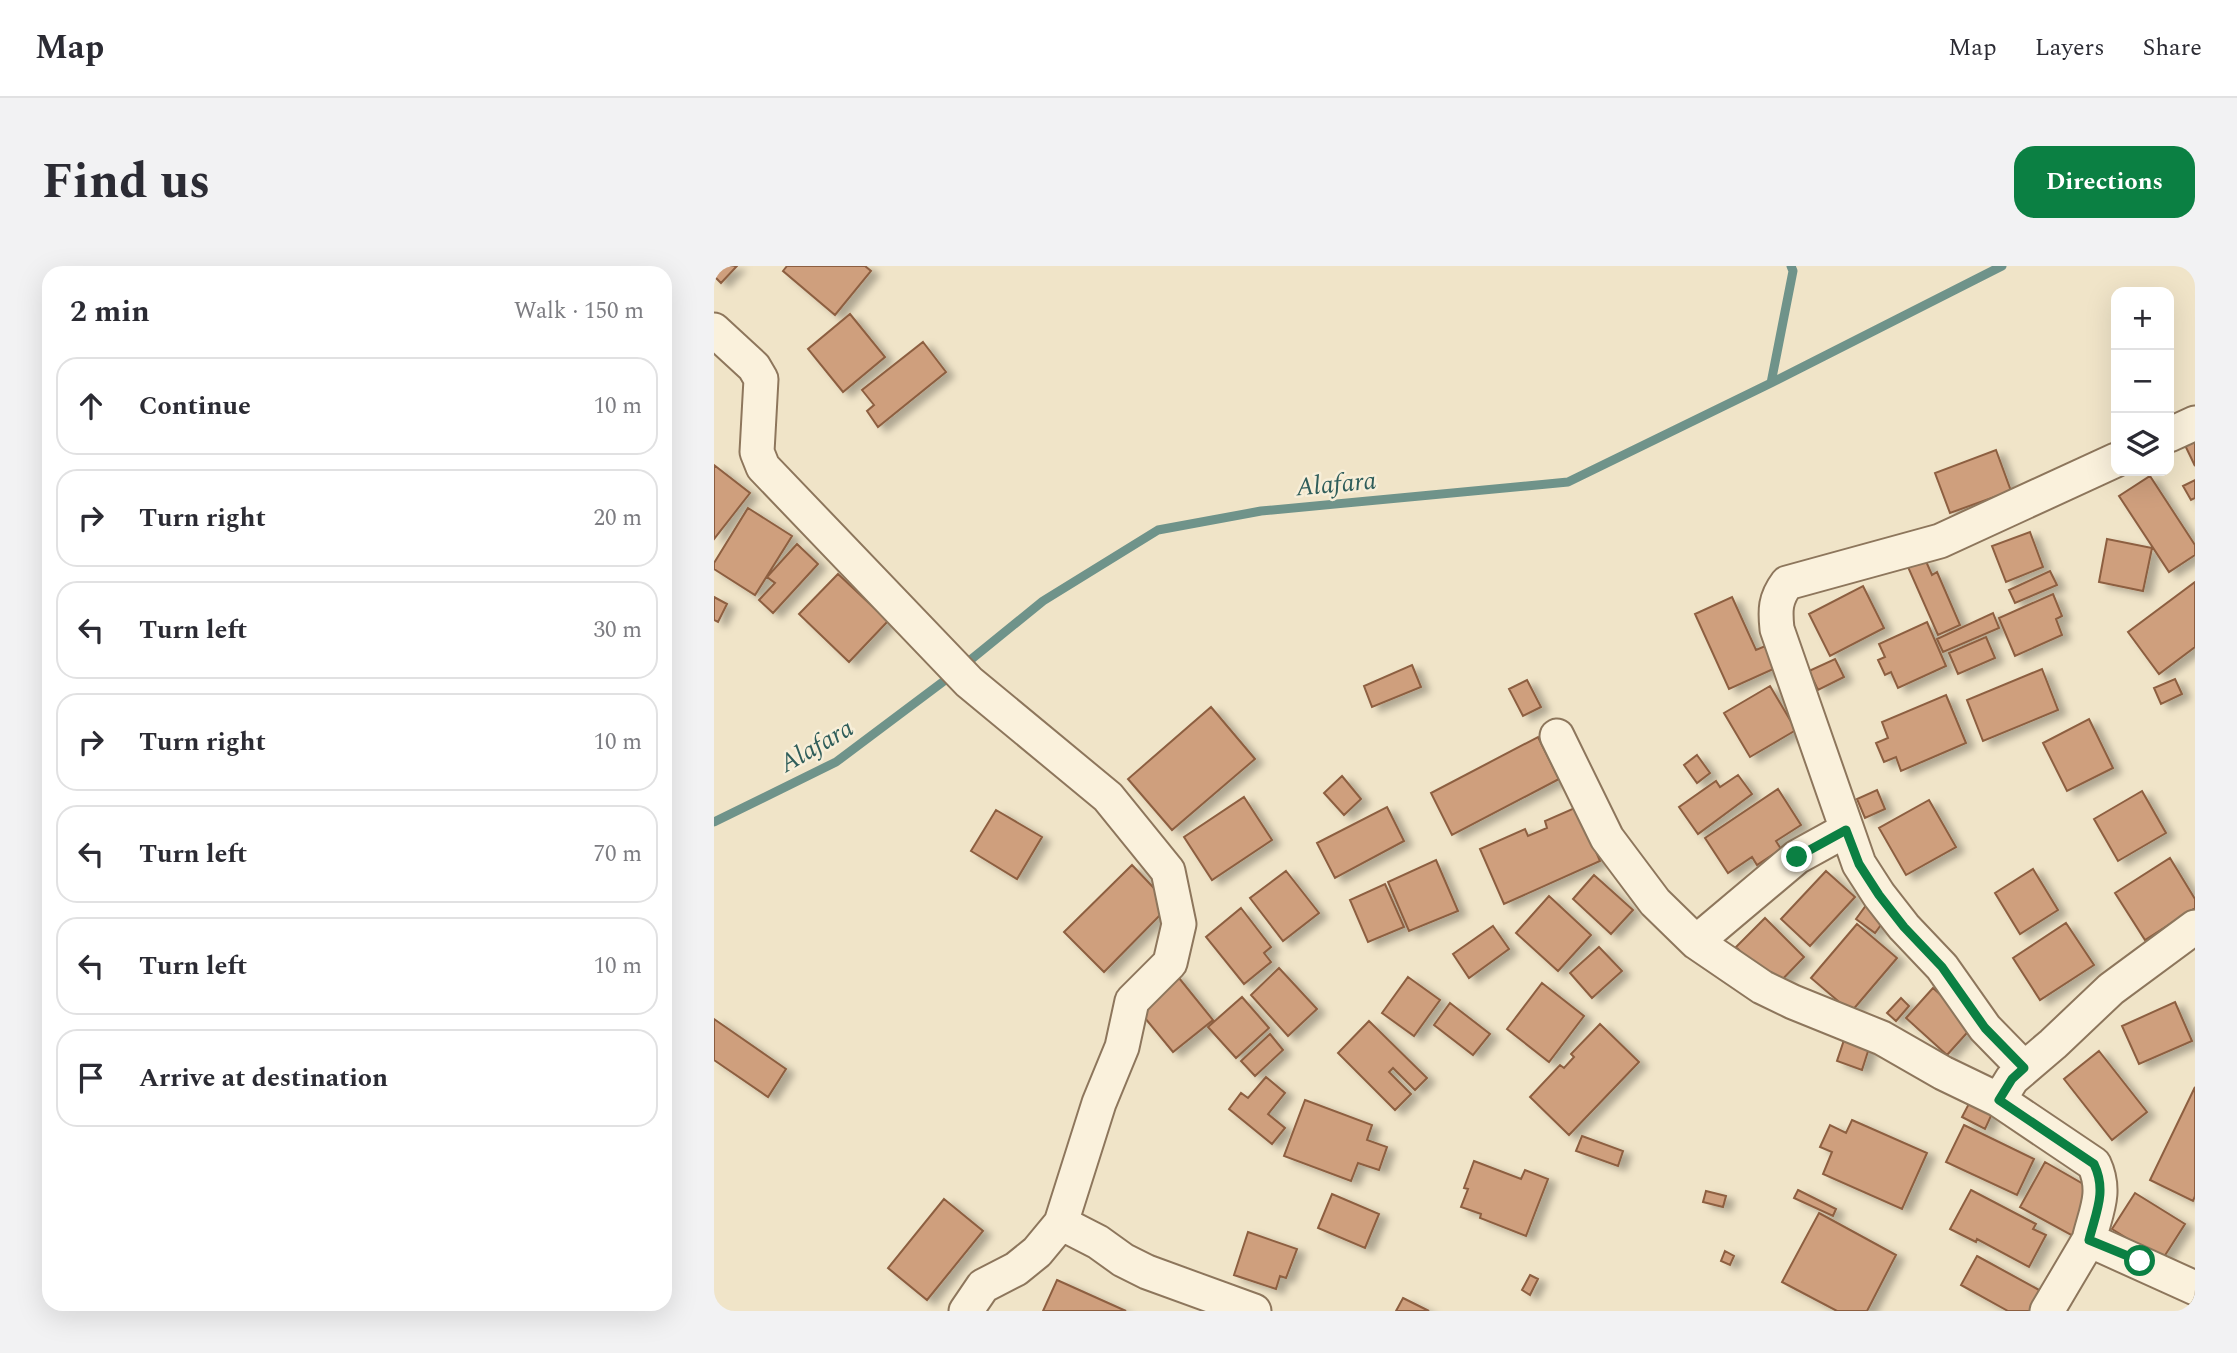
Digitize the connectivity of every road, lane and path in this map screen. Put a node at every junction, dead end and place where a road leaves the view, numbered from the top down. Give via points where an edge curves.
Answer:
1 (714, 330) edge
2 (2195, 423) edge
3 (2174, 433) edge
4 (2111, 462) edge
5 (1557, 736) dead end
6 (1846, 830) junction
7 (2195, 927) edge
8 (1696, 942) junction
9 (2024, 1068) junction
10 (1999, 1100) junction
11 (1061, 1223) junction
12 (2089, 1240) junction
13 (2195, 1289) edge
14 (966, 1311) edge
15 (1254, 1311) edge
16 (2047, 1311) edge

1 - 11 street via 761,379 757,452 763,467 969,682 1108,797 1168,871 1179,924 1170,963 1132,1001 1122,1047
2 - 3 street
4 - 6 street via 1940,541 1787,583 1778,594 1777,629
5 - 8 street via 1608,838 1655,902
6 - 8 street via 1797,857
6 - 9 street via 1859,864 1879,895 1942,967 1985,1028
7 - 9 street via 2111,989
8 - 10 street via 1762,987 1882,1038
9 - 10 street
10 - 12 street via 2094,1164 2102,1189
11 - 14 street via 1016,1269 983,1286
11 - 15 street via 1147,1272
12 - 13 street
12 - 16 street

